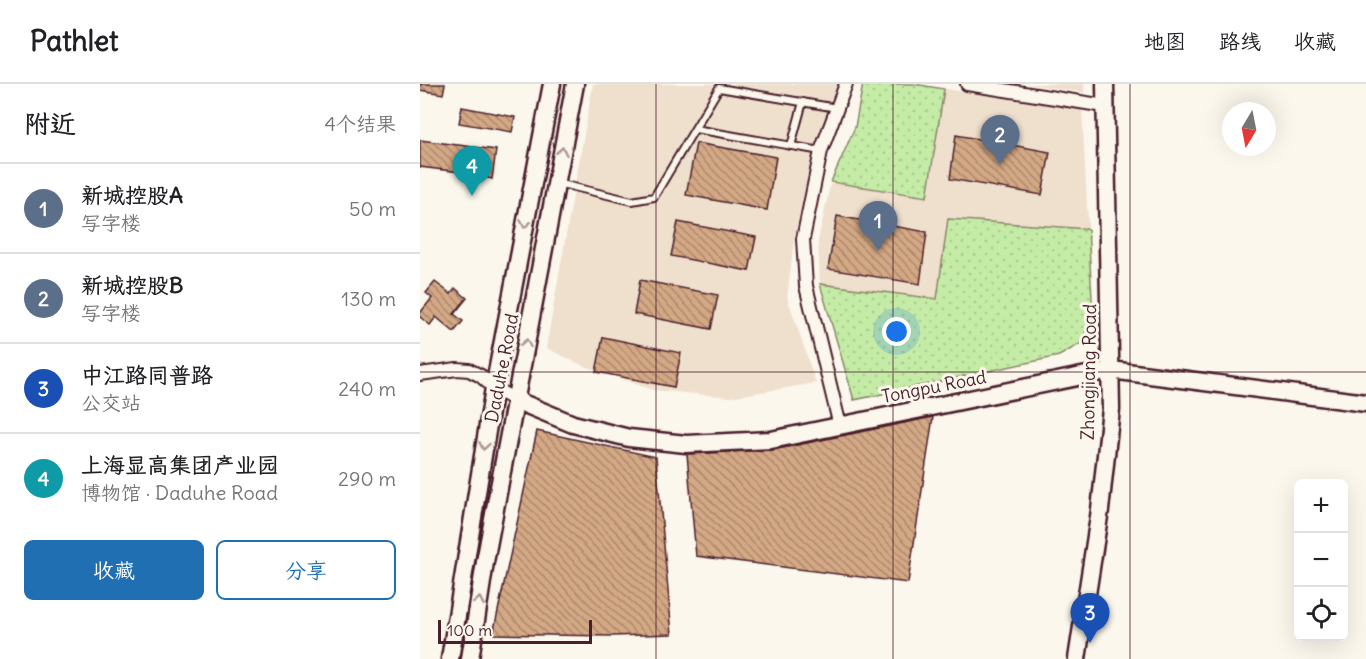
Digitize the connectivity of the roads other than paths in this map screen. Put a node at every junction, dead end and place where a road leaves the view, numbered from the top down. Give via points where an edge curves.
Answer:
1 (552, 84) edge
2 (575, 84) edge
3 (846, 84) edge
4 (967, 84) edge
5 (1105, 84) edge
6 (802, 102) junction
7 (1105, 106) junction
8 (838, 108) junction
9 (695, 129) junction
10 (791, 146) junction
11 (821, 151) junction
12 (556, 183) junction
13 (1111, 370) junction
14 (420, 374) edge
15 (494, 388) junction
16 (515, 400) junction
17 (1366, 403) edge
18 (840, 426) junction
19 (450, 659) edge
20 (470, 659) edge
21 (1077, 659) edge

1 -> 15 street, Daduhe Road
12 -> 2 street, Daduhe Road
3 - 8 street
4 - 7 street
5 - 7 street, Zhongjiang Road
6 - 8 lane
6 - 9 lane via 719,88
6 - 10 lane
7 - 13 street, Zhongjiang Road
8 - 11 street
9 - 10 lane
9 - 12 lane via 654,197 632,201
10 - 11 lane
11 - 18 street via 803,239 806,286
16 -> 12 street, Daduhe Road
13 - 17 street, Tongpu Road
13 - 18 street, Tongpu Road
13 - 21 street, Zhongjiang Road via 1108,447
14 - 15 street via 469,370
15 - 16 street
15 -> 19 street, Daduhe Road
16 - 18 street, Tongpu Road via 573,424 666,443 771,440
20 -> 16 street, Daduhe Road

